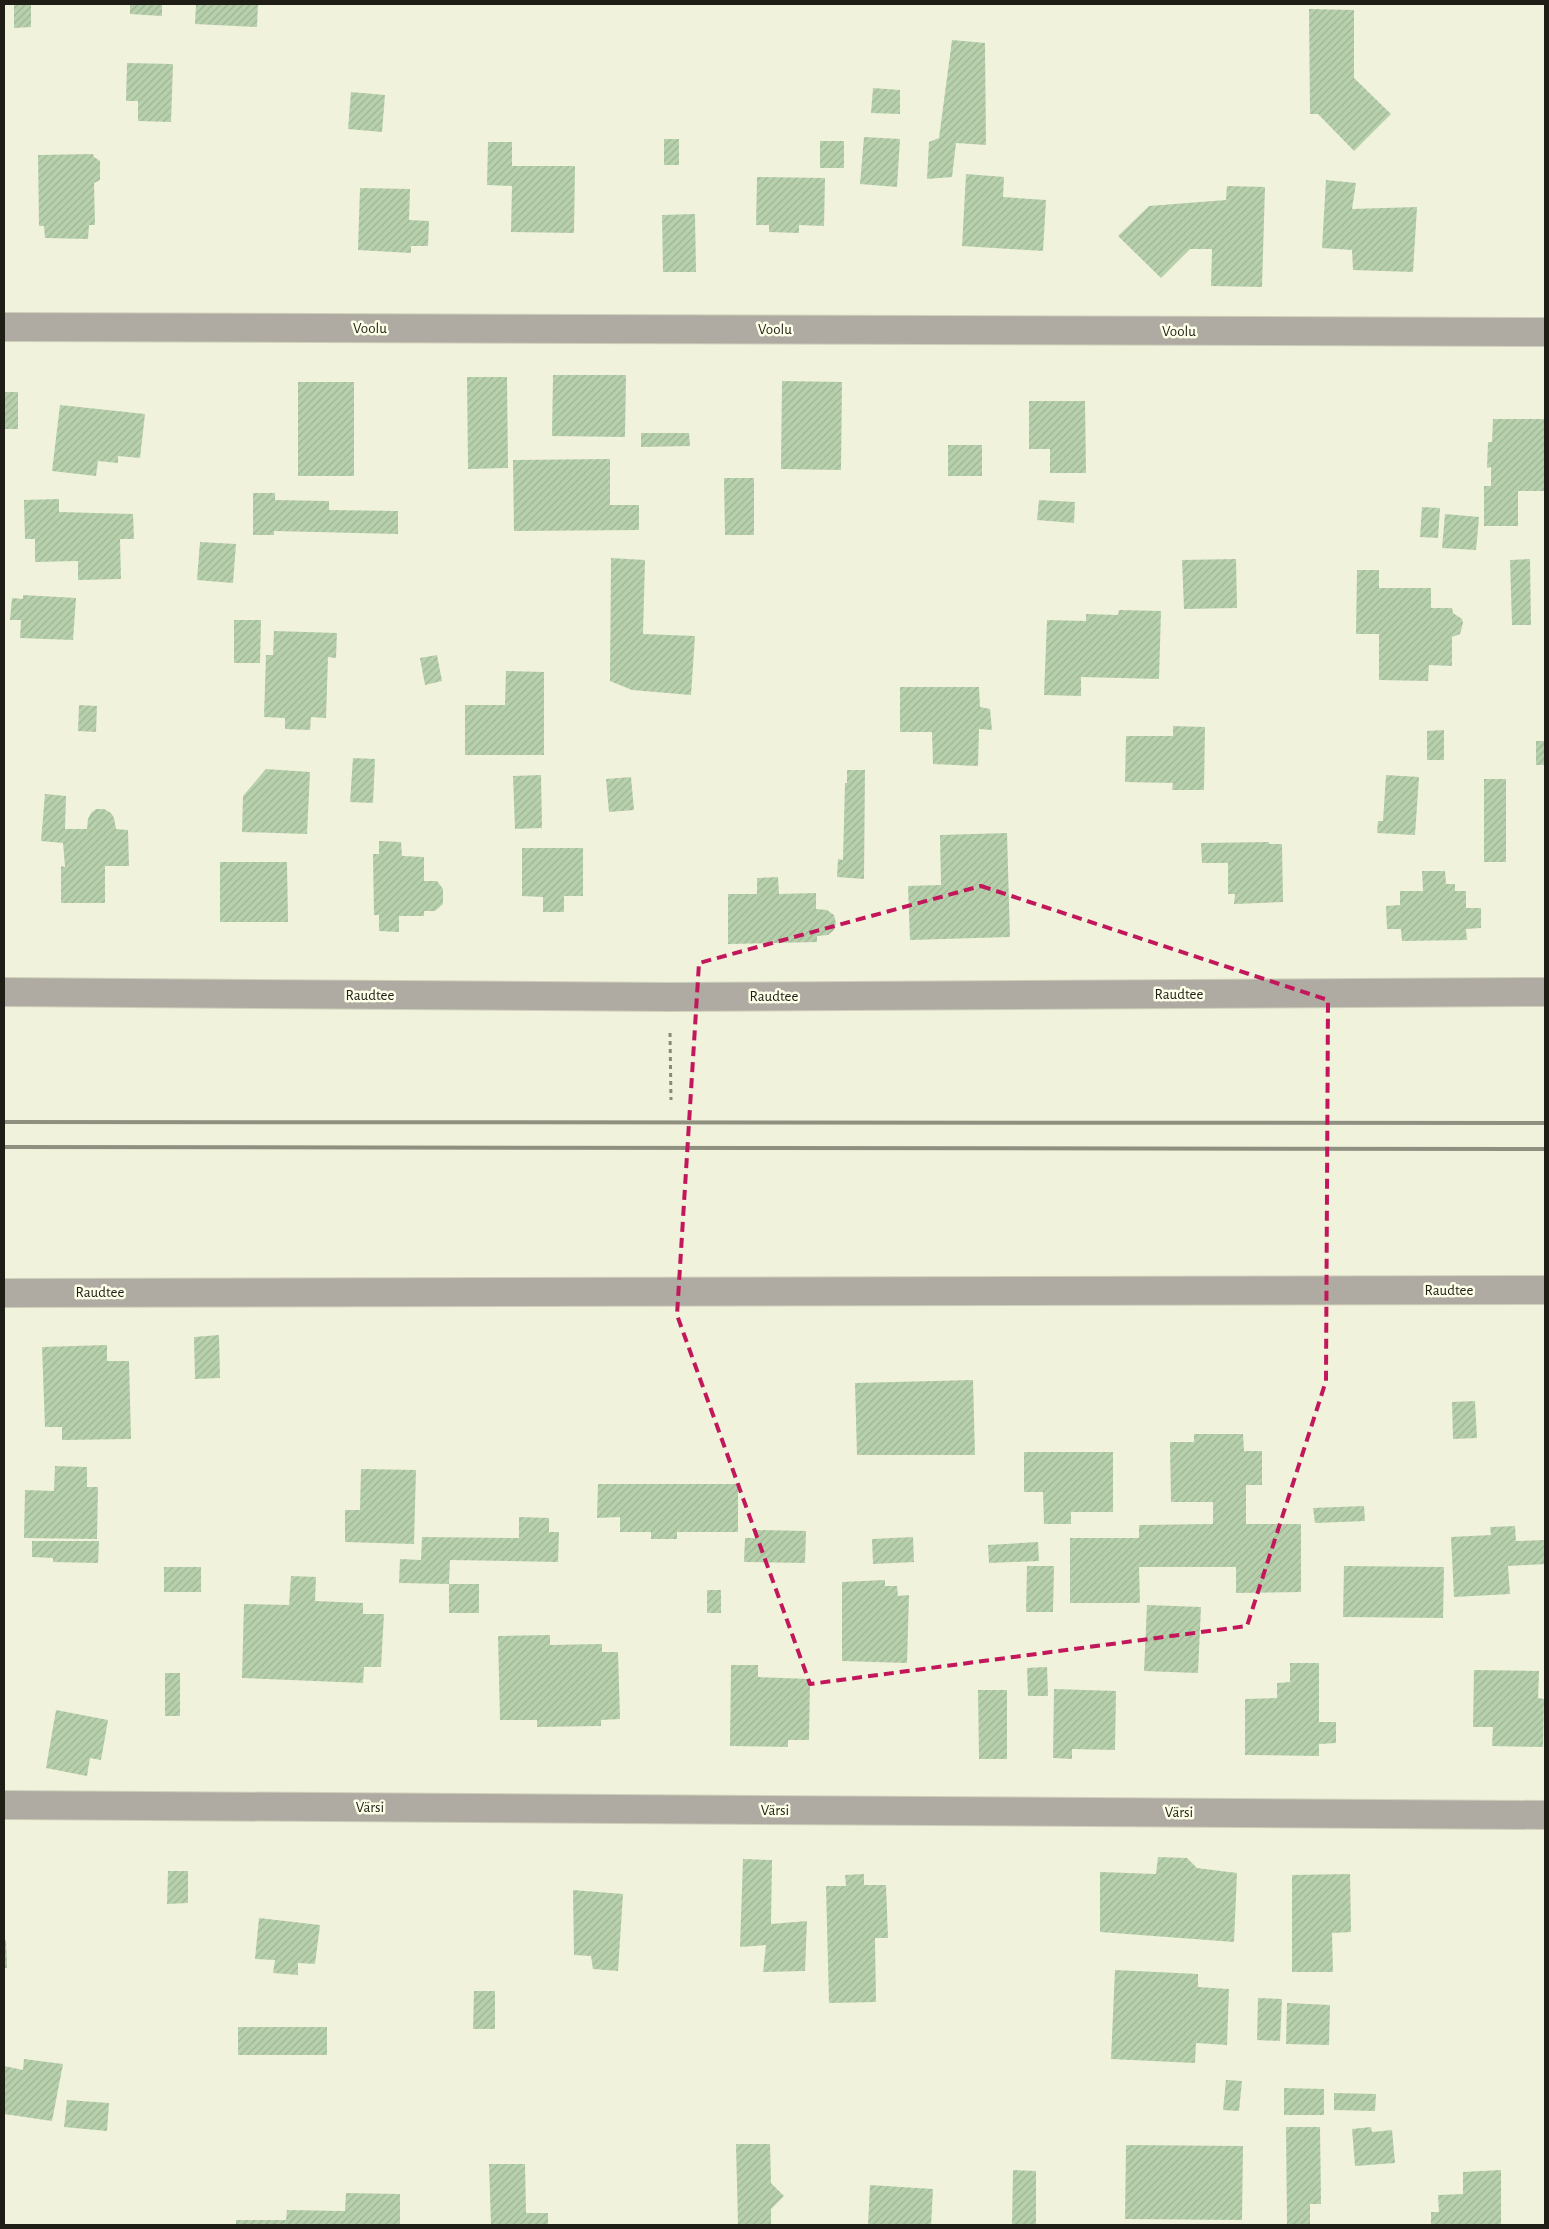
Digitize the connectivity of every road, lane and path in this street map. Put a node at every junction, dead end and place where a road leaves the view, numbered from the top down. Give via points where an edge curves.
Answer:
1 (4, 327) edge
2 (1545, 332) edge
3 (4, 992) edge
4 (1545, 992) edge
5 (670, 1043) dead end
6 (671, 1100) dead end
7 (1545, 1290) edge
8 (4, 1293) edge
9 (4, 1805) edge
10 (1545, 1814) edge

1 - 2 street, Voolu
3 - 4 street, Raudtee via 670,997
5 - 6 path
7 - 8 street, Raudtee
9 - 10 street, Värsi

